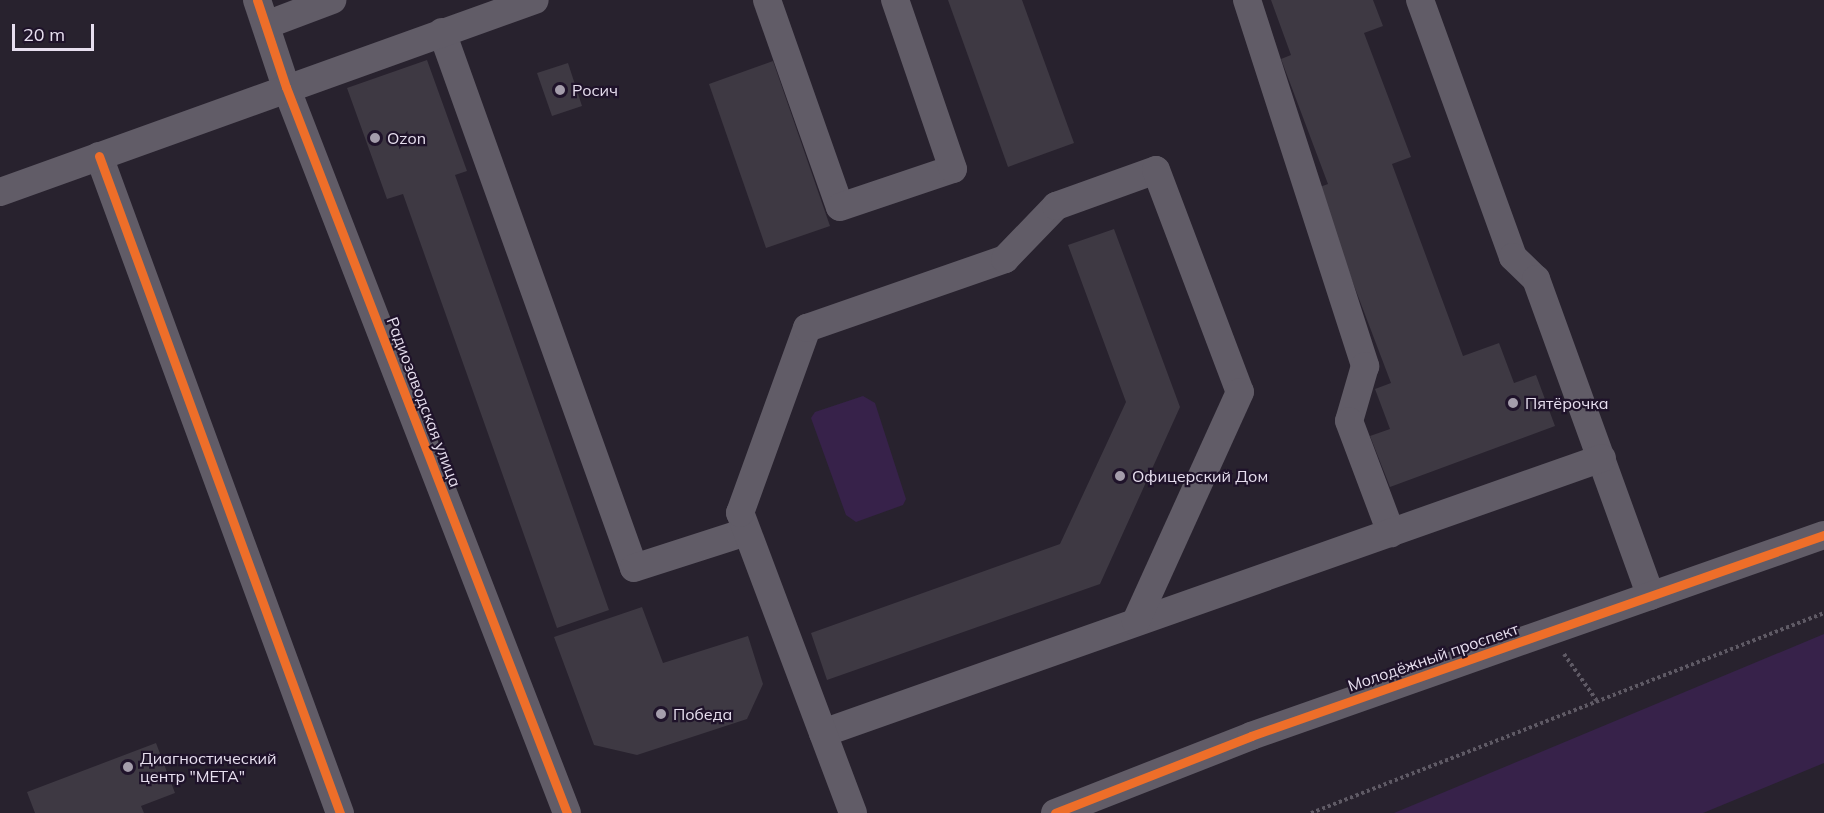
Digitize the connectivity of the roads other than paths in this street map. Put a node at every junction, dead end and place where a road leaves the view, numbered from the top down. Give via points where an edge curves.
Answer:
1 (332, 0) edge
2 (536, 0) edge
3 (768, 0) edge
4 (895, 0) edge
5 (1247, 0) edge
6 (1420, 0) edge
7 (262, 12) edge
8 (442, 32) junction
9 (286, 87) junction
10 (99, 156) junction
11 (0, 192) edge
12 (1602, 458) junction
13 (746, 532) junction
14 (1391, 533) junction
15 (1824, 536) edge
16 (1652, 596) junction
17 (1136, 621) junction
18 (823, 733) junction
19 (340, 813) edge
20 (567, 813) edge
21 (854, 813) edge
22 (1054, 813) edge

1 - 7 street
2 - 8 street
3 - 4 street via 840,207 953,169
5 - 14 street via 1365,366 1349,420
6 - 12 street via 1513,257 1536,279
7 - 9 street, Радиозаводская улица
8 - 9 street
8 - 13 street via 634,568
9 - 10 street
9 - 20 street, Радиозаводская улица
10 - 11 street
10 - 19 street
12 - 14 street
12 - 16 street
13 - 17 street via 740,513 807,328 1005,259 1056,206 1156,170 1240,392
13 - 18 street
14 - 17 street
15 - 16 street, Молодёжный проспект
16 - 22 street, Молодёжный проспект via 1251,736
17 - 18 street
18 - 21 street

